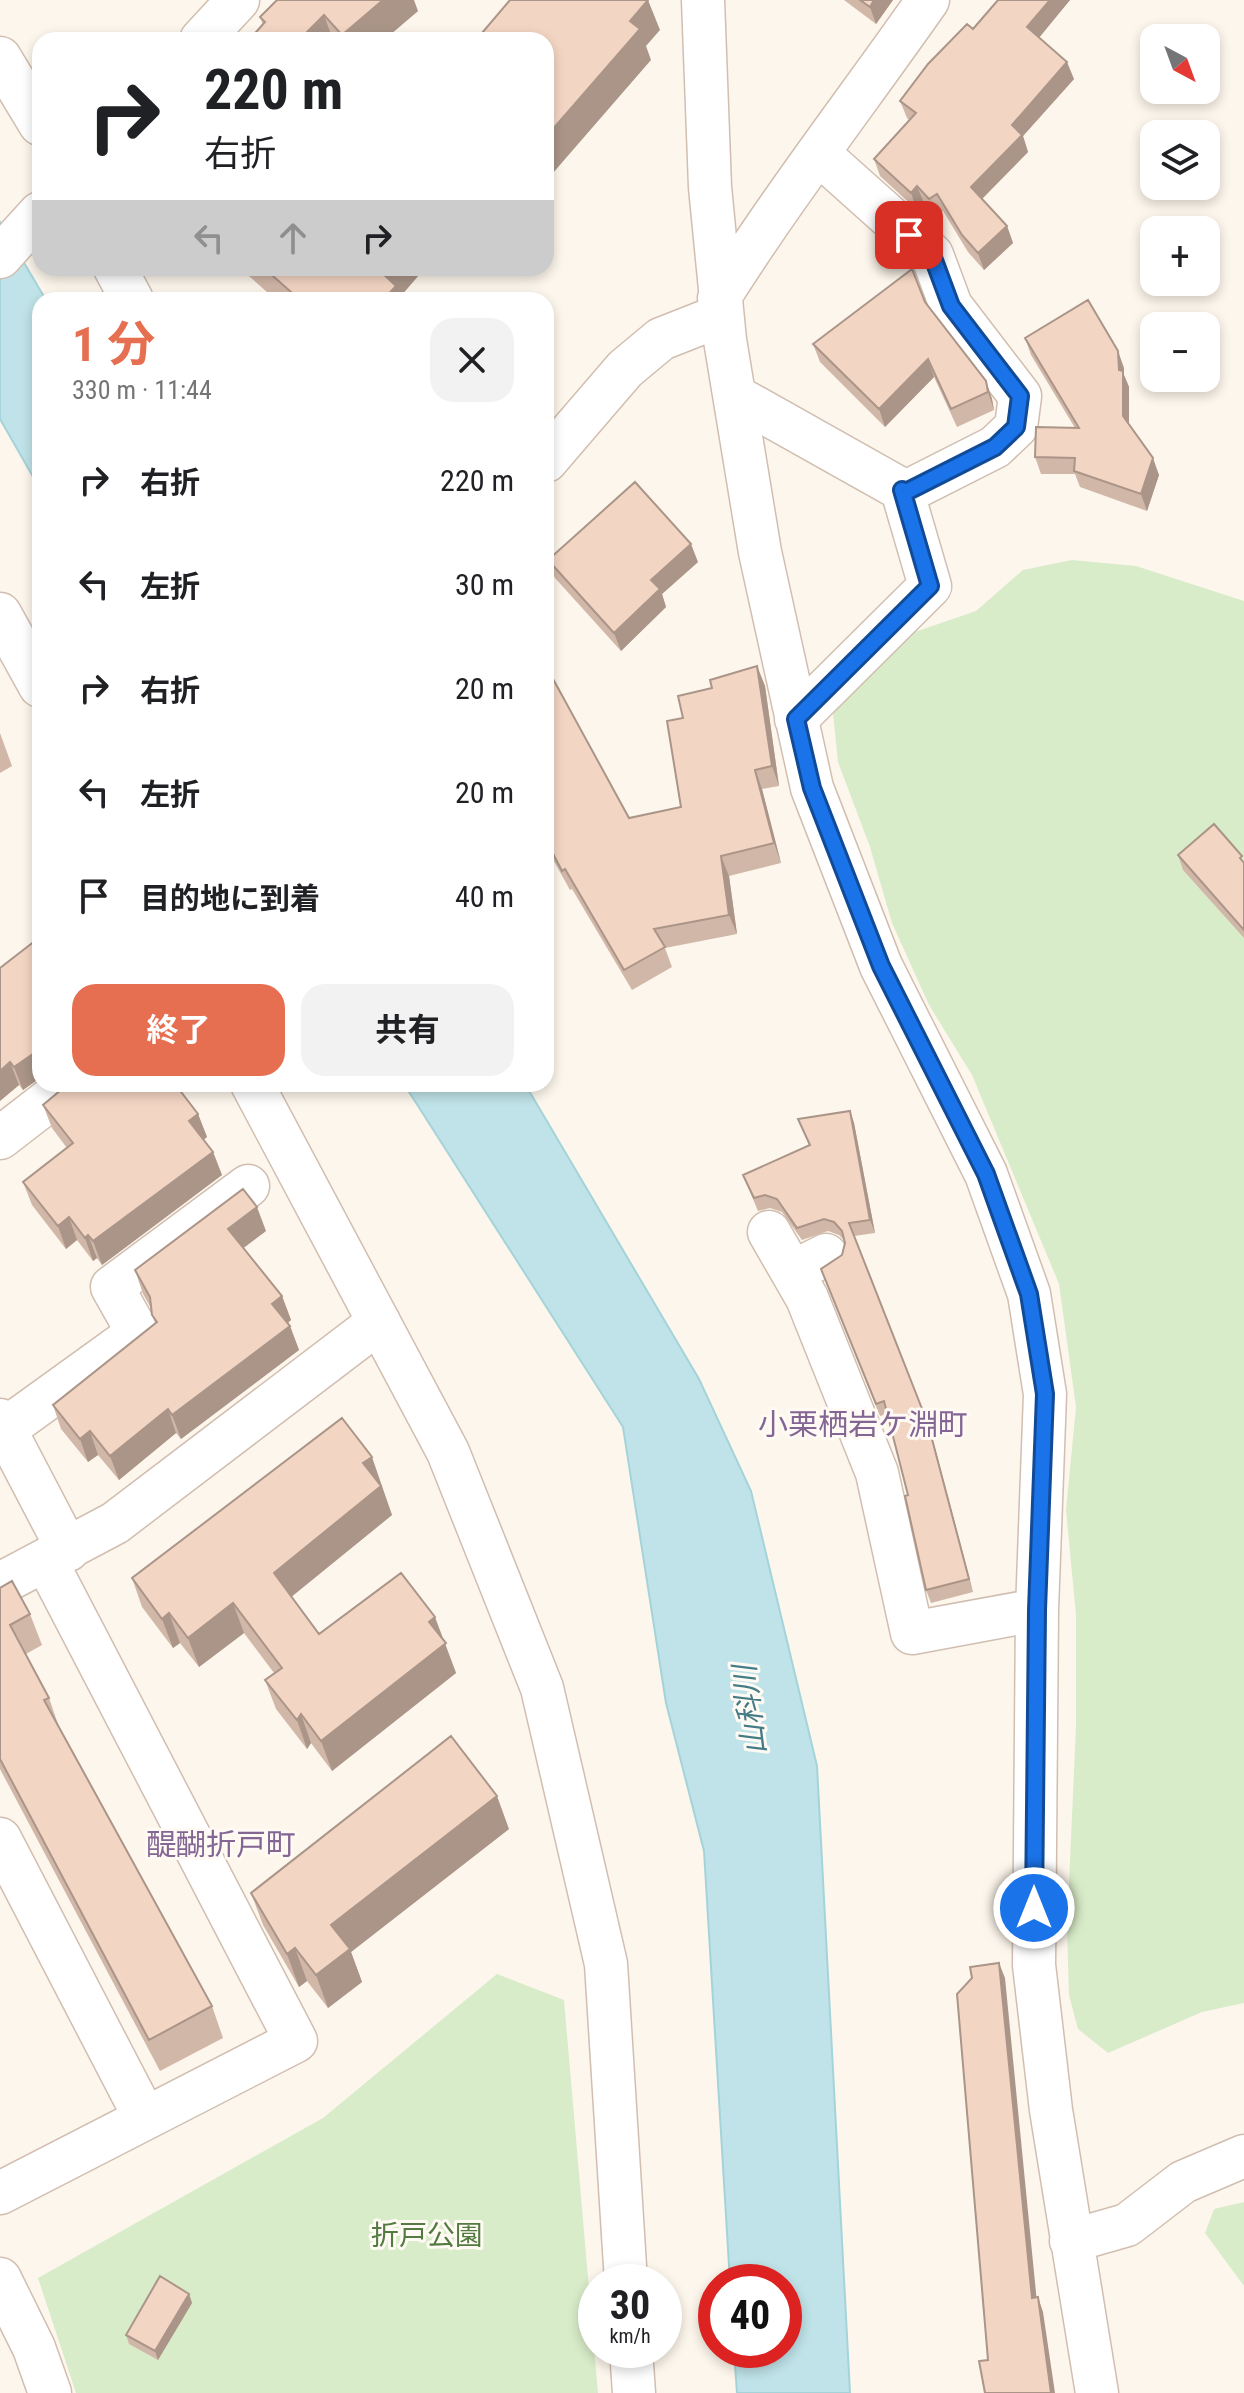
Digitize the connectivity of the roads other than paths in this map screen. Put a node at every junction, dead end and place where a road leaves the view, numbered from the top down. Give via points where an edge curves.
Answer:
1 (238, 0) edge
2 (703, 0) edge
3 (928, 0) edge
4 (208, 32) edge
5 (0, 58) edge
6 (32, 111) edge
7 (819, 154) junction
8 (32, 222) edge
9 (0, 257) edge
10 (720, 307) junction
11 (735, 396) junction
12 (554, 452) edge
13 (902, 490) junction
14 (0, 614) edge
15 (32, 672) edge
16 (796, 719) junction
17 (60, 1092) edge
18 (256, 1092) edge
19 (0, 1138) edge
20 (248, 1186) dead end
21 (769, 1232) dead end
22 (379, 1322) junction
23 (2, 1424) edge
24 (57, 1556) junction
25 (0, 1584) edge
26 (1037, 1610) junction
27 (0, 1839) edge
28 (145, 2118) junction
29 (1244, 2156) edge
30 (0, 2193) edge
31 (1071, 2241) junction
32 (625, 2264) edge
33 (0, 2279) edge
34 (632, 2368) edge
35 (49, 2393) edge
36 (634, 2393) edge
37 (1097, 2393) edge

1 - 4 street
2 - 10 street
3 - 7 street
5 - 6 street
7 - 10 street via 777,206
7 - 13 street via 932,255 951,306 1020,396 1016,427 995,447
8 - 9 street
10 - 11 street
10 - 12 street via 661,339 625,369
11 - 13 street
11 - 16 street via 760,552
13 - 16 street via 930,586
14 - 15 street
16 - 26 street via 812,788 881,966 986,1174 1029,1294 1045,1394
17 - 19 street
18 - 22 street
20 - 23 street via 112,1287 138,1333
21 - 26 street via 809,1263 807,1298 877,1473 912,1633
22 - 24 street via 115,1523
22 - 32 street via 448,1452 542,1688 606,1964
23 - 24 street
24 - 25 street
24 - 28 street via 296,2041
26 - 31 street via 1034,1965
27 - 28 street
28 - 30 street
29 - 31 street via 1183,2182 1127,2225
31 - 37 street
33 - 35 street
34 - 36 street

